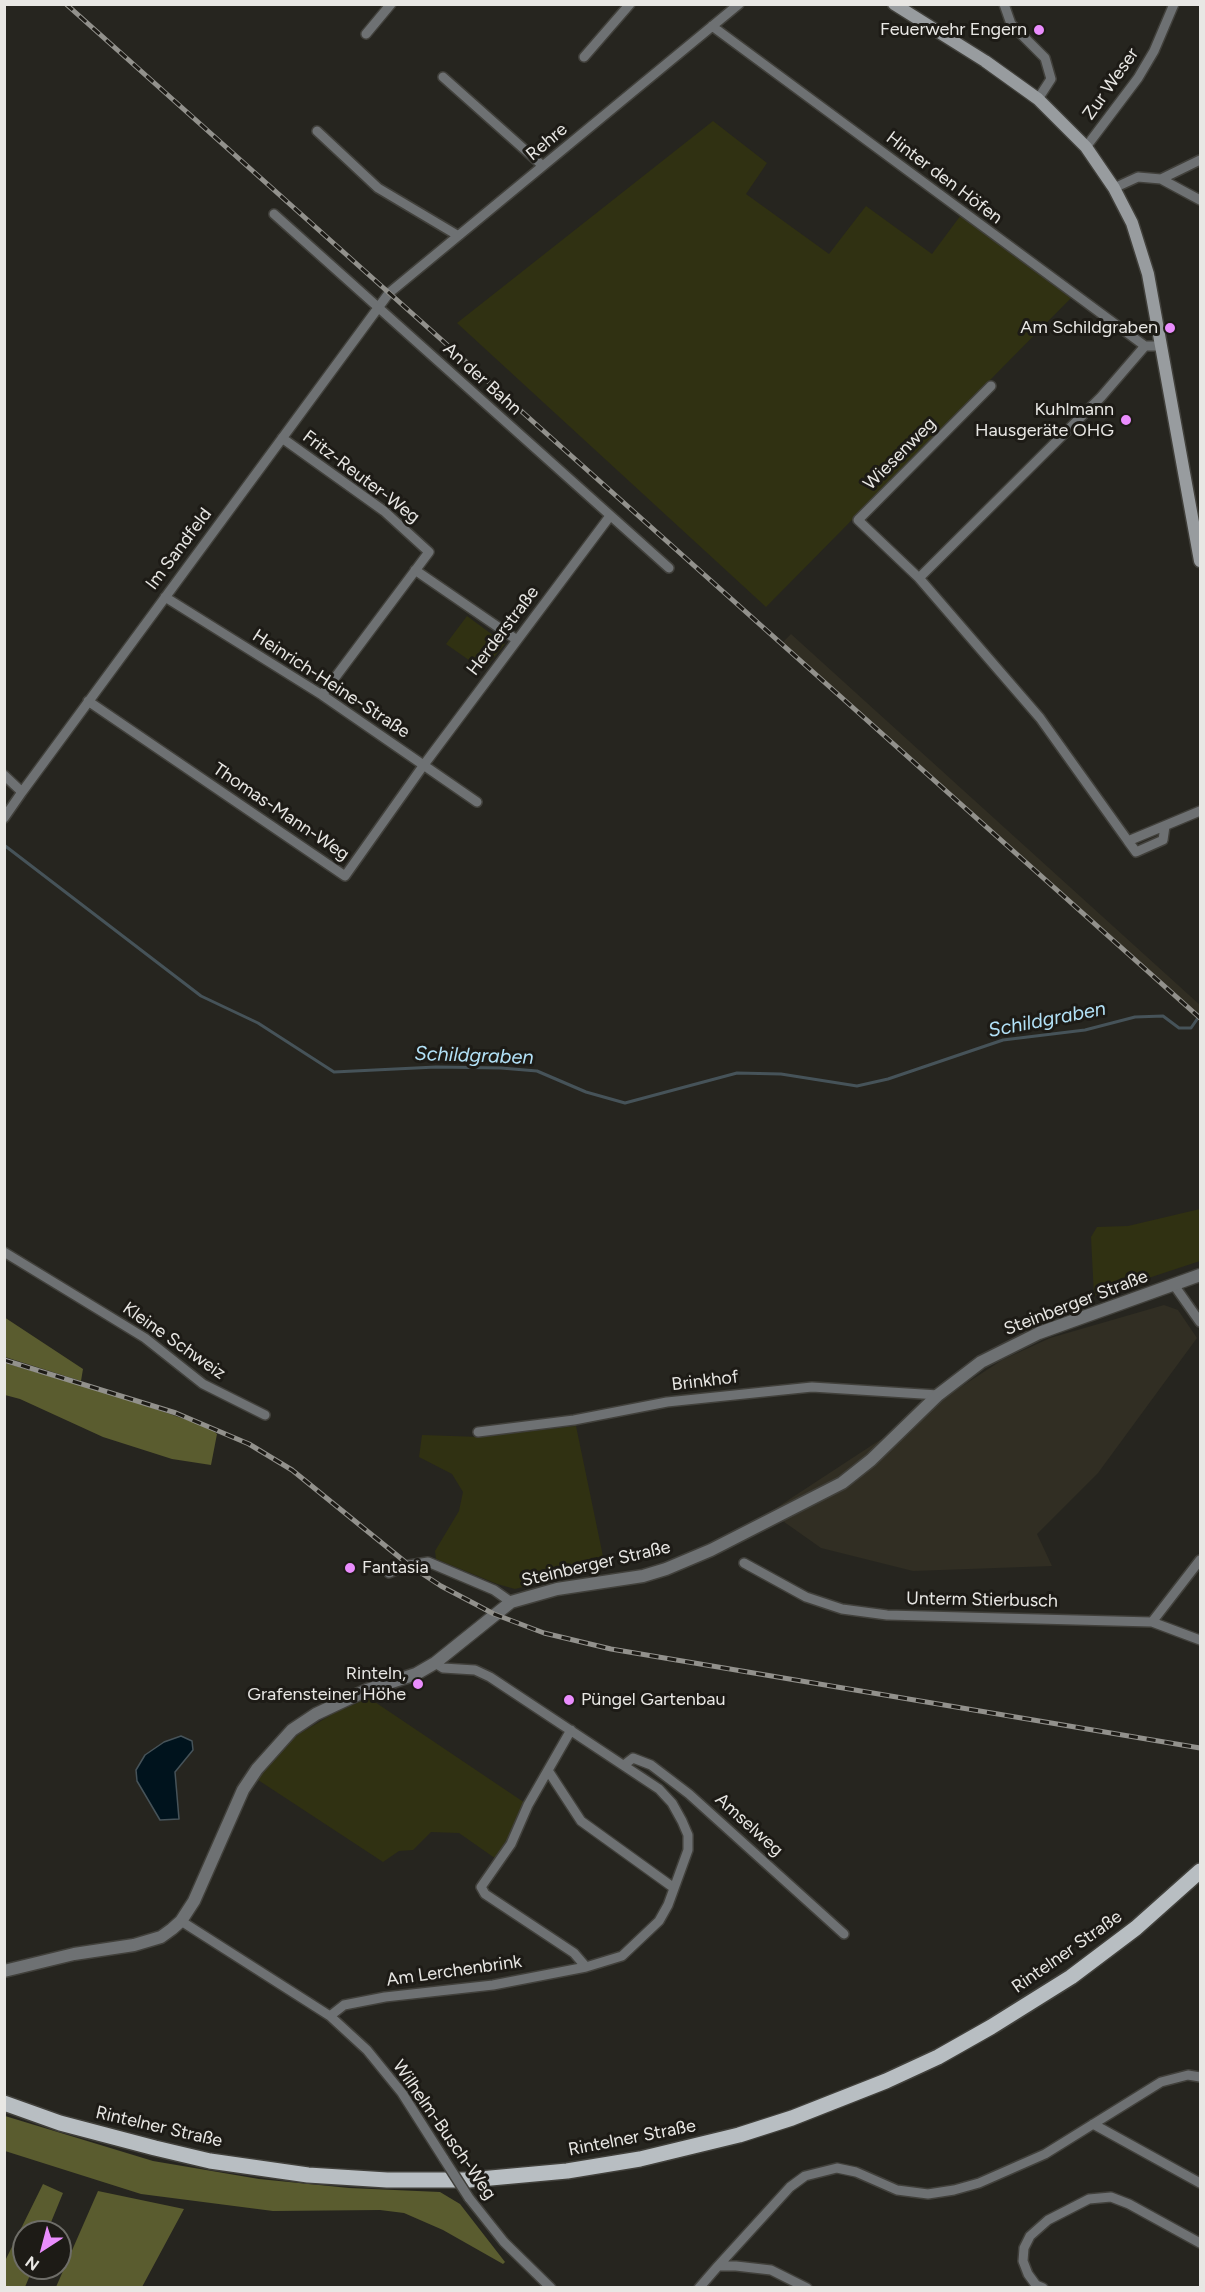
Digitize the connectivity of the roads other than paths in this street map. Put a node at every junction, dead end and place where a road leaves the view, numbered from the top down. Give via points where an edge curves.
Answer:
1 (391, 4) edge
2 (630, 4) edge
3 (739, 4) edge
4 (1004, 4) edge
5 (1174, 4) edge
6 (899, 6) edge
7 (712, 26) junction
8 (366, 34) dead end
9 (584, 57) dead end
10 (443, 77) dead end
11 (1038, 99) junction
12 (317, 131) dead end
13 (1086, 147) junction
14 (1200, 160) edge
15 (543, 166) junction
16 (1161, 179) junction
17 (1114, 188) junction
18 (1200, 200) edge
19 (273, 214) dead end
20 (457, 235) junction
21 (377, 306) junction
22 (1145, 346) junction
23 (1161, 346) junction
24 (991, 386) dead end
25 (282, 438) junction
26 (610, 516) junction
27 (1200, 561) edge
28 (669, 568) dead end
29 (415, 570) junction
30 (919, 578) junction
31 (165, 597) junction
32 (517, 640) junction
33 (322, 695) junction
34 (88, 701) junction
35 (423, 766) junction
36 (4, 775) edge
37 (22, 792) junction
38 (477, 802) dead end
39 (1200, 812) edge
40 (4, 818) edge
41 (4, 1252) edge
42 (1200, 1275) edge
43 (1174, 1285) junction
44 (1200, 1322) edge
45 (938, 1395) junction
46 (265, 1415) dead end
47 (478, 1432) dead end
48 (1200, 1560) edge
49 (744, 1563) dead end
50 (389, 1573) dead end
51 (511, 1602) junction
52 (1152, 1622) junction
53 (1200, 1640) edge
54 (435, 1663) junction
55 (571, 1730) junction
56 (624, 1765) junction
57 (549, 1773) junction
58 (1200, 1871) edge
59 (674, 1888) junction
60 (182, 1921) junction
61 (844, 1934) dead end
62 (586, 1967) junction
63 (4, 1971) edge
64 (330, 2016) junction
65 (1200, 2077) edge
66 (6, 2103) edge
67 (1094, 2124) junction
68 (1200, 2183) edge
69 (1200, 2243) edge
70 (718, 2266) junction
71 (551, 2288) edge
72 (699, 2288) edge
73 (807, 2288) edge
74 (1043, 2288) edge

1 - 8 street
2 - 9 street
3 - 7 street, Rehre
4 - 11 street via 1011,24 1045,58 1051,79
5 - 13 street, Zur Weser via 1138,78
6 - 11 main road
7 - 15 street, Rehre
7 - 22 street, Hinter den Höfen
10 - 15 street
11 - 13 main road
12 - 20 street via 378,188
13 - 17 main road
14 - 16 street
15 - 20 street, Rehre
16 - 17 street via 1138,177
16 - 18 street
17 - 23 main road via 1132,223 1148,274
19 - 21 street, An der Bahn
20 - 21 street, Rehre
21 - 25 street, Im Sandfeld
21 - 26 street, An der Bahn
22 - 23 street
22 - 30 street via 1101,397
23 - 27 main road
24 - 30 street, Wiesenweg via 858,520
25 - 29 street, Fritz-Reuter-Weg via 384,512 429,552
25 - 31 street, Im Sandfeld
26 - 28 street, An der Bahn
26 - 32 street, Herderstraße
29 - 32 street
29 - 33 street, Fritz-Reuter-Weg
30 - 39 street via 1040,718 1128,841
31 - 33 street, Heinrich-Heine-Straße
31 - 34 street, Im Sandfeld
32 - 35 street, Herderstraße
33 - 35 street, Heinrich-Heine-Straße
34 - 35 street, Thomas-Mann-Weg via 345,876
34 - 37 street, Im Sandfeld
35 - 38 street, Heinrich-Heine-Straße
36 - 37 street
37 - 40 street
41 - 46 street, Kleine Schweiz via 145,1338 203,1384
42 - 43 street, Steinberger Straße
43 - 44 street
43 - 45 street, Steinberger Straße via 1013,1345 981,1362
45 - 47 street, Brinkhof via 812,1387 667,1402 574,1420
45 - 51 street, Steinberger Straße via 842,1483 700,1555 643,1576 556,1590
48 - 52 street
49 - 52 street, Unterm Stierbusch via 806,1597 842,1609 886,1615
50 - 51 street via 428,1562 494,1590
51 - 54 street, Steinberger Straße
52 - 53 street, Unterm Stierbusch
54 - 55 street, Am Lerchenbrink via 443,1668 475,1670 490,1677
54 - 60 street, Steinberger Straße via 316,1714 272,1749 243,1790
55 - 56 street, Am Lerchenbrink
55 - 57 street
56 - 59 street, Am Lerchenbrink via 659,1789 682,1821 688,1850
56 - 61 street, Amselweg via 633,1758 651,1765 690,1794
57 - 59 street via 581,1821
57 - 62 street via 528,1805 511,1844 481,1887 484,1894 574,1953
58 - 66 main road, Rintelner Straße via 1136,1928 1071,1977 938,2057 792,2118 640,2159 567,2171 469,2180 331,2177 210,2161 60,2122
59 - 62 street, Am Lerchenbrink via 659,1921 642,1940 622,1956
60 - 63 street, Steinberger Straße via 161,1936 134,1945
60 - 64 street, Wilhelm-Busch-Weg
62 - 64 street, Am Lerchenbrink via 492,1985 375,1999 344,2005
64 - 71 street, Wilhelm-Busch-Weg, bridge via 367,2050 402,2093 469,2198 504,2242
65 - 67 street via 1188,2075 1161,2082
67 - 68 street
67 - 70 street via 1036,2158 954,2190 913,2193 856,2172 820,2170 790,2187
69 - 74 street via 1129,2204 1111,2197 1089,2199 1048,2220 1030,2236 1023,2261 1028,2274
70 - 72 street
70 - 73 street via 771,2270

